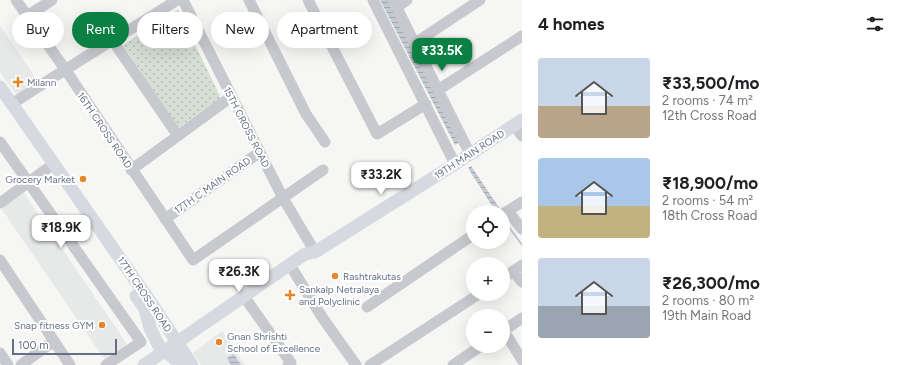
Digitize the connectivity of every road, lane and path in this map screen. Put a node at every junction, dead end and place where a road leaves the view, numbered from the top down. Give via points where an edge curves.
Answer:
1 (16, 0) edge
2 (52, 0) edge
3 (177, 0) edge
4 (183, 0) edge
5 (249, 0) edge
6 (308, 0) edge
7 (373, 0) edge
8 (407, 0) edge
9 (480, 0) edge
10 (395, 3) edge
11 (24, 12) edge
12 (33, 12) edge
13 (129, 31) edge
14 (522, 36) edge
15 (415, 43) junction
16 (50, 48) edge
17 (101, 48) edge
18 (118, 48) edge
19 (65, 69) junction
20 (0, 87) edge
21 (438, 90) junction
22 (231, 97) junction
23 (0, 98) edge
24 (12, 104) junction
25 (426, 104) junction
26 (518, 122) edge
27 (178, 136) junction
28 (522, 136) edge
29 (0, 142) edge
30 (325, 142) dead end
31 (260, 152) junction
32 (464, 158) junction
33 (48, 168) junction
34 (132, 170) junction
35 (323, 170) dead end
36 (28, 183) junction
37 (283, 198) junction
38 (522, 202) edge
39 (0, 203) edge
40 (510, 209) edge
41 (510, 217) edge
42 (165, 218) junction
43 (522, 229) edge
44 (466, 240) edge
45 (315, 252) junction
46 (0, 260) edge
47 (292, 268) junction
48 (518, 268) edge
49 (522, 282) edge
50 (468, 301) edge
51 (248, 302) junction
52 (367, 307) dead end
53 (152, 315) junction
54 (522, 318) edge
55 (510, 326) edge
56 (54, 341) junction
57 (510, 341) edge
58 (173, 349) junction
59 (472, 353) edge
60 (0, 354) edge
61 (522, 358) edge
62 (460, 363) edge
63 (8, 365) edge
64 (21, 365) edge
65 (70, 365) edge
66 (106, 365) edge
67 (144, 365) edge
68 (158, 365) edge
69 (182, 365) edge
70 (192, 365) edge
71 (288, 365) edge
72 (356, 365) edge
73 (370, 365) edge

1 - 11 street, 16TH CROSS ROAD
2 - 12 street
3 - 13 street
4 - 22 street, 15TH CROSS ROAD
5 - 30 street via 306,114
6 - 25 street via 377,134
7 - 25 street
8 - 10 street
9 - 15 street
10 - 15 street
14 - 21 street
15 - 21 street
16 - 19 street, 16TH CROSS ROAD
17 - 19 street
18 - 27 street
19 - 24 street
19 - 34 street, 16TH CROSS ROAD
20 - 24 main road, 17TH CROSS ROAD
21 - 32 street
22 - 27 street
22 - 31 street, 15TH CROSS ROAD
23 - 33 main road, 17TH CROSS ROAD
24 - 53 main road, 17TH CROSS ROAD
25 - 32 street via 449,154
26 - 28 street
26 - 32 main road, 19TH MAIN ROAD
27 - 34 street
29 - 36 street
31 - 37 street, 15TH CROSS ROAD
31 - 42 street, 17TH C MAIN ROAD
32 - 45 main road, 19TH MAIN ROAD
33 - 36 street
33 - 53 main road, 17TH CROSS ROAD via 145,309
34 - 42 street, 16TH CROSS ROAD
35 - 37 street
36 - 39 street
36 - 66 street via 141,342
37 - 42 street, 16TH CROSS ROAD via 193,260
37 - 45 street, 15TH CROSS ROAD
38 - 40 street
41 - 43 street
44 - 52 street
45 - 47 main road, 19TH MAIN ROAD via 309,262
46 - 56 street
47 - 51 main road, 19TH MAIN ROAD
47 - 58 main road, 19TH MAIN ROAD
47 - 72 street
48 - 49 street
50 - 73 street
51 - 58 main road, 19TH MAIN ROAD
51 - 71 street via 291,363
53 - 58 main road, 17TH CROSS ROAD via 150,328 159,346
54 - 55 street
56 - 64 street
56 - 65 street
57 - 61 street
58 - 67 main road, 19TH MAIN ROAD
58 - 68 main road, 19TH MAIN ROAD
58 - 69 main road
58 - 70 main road, 17TH CROSS ROAD
59 - 62 street
60 - 63 street

